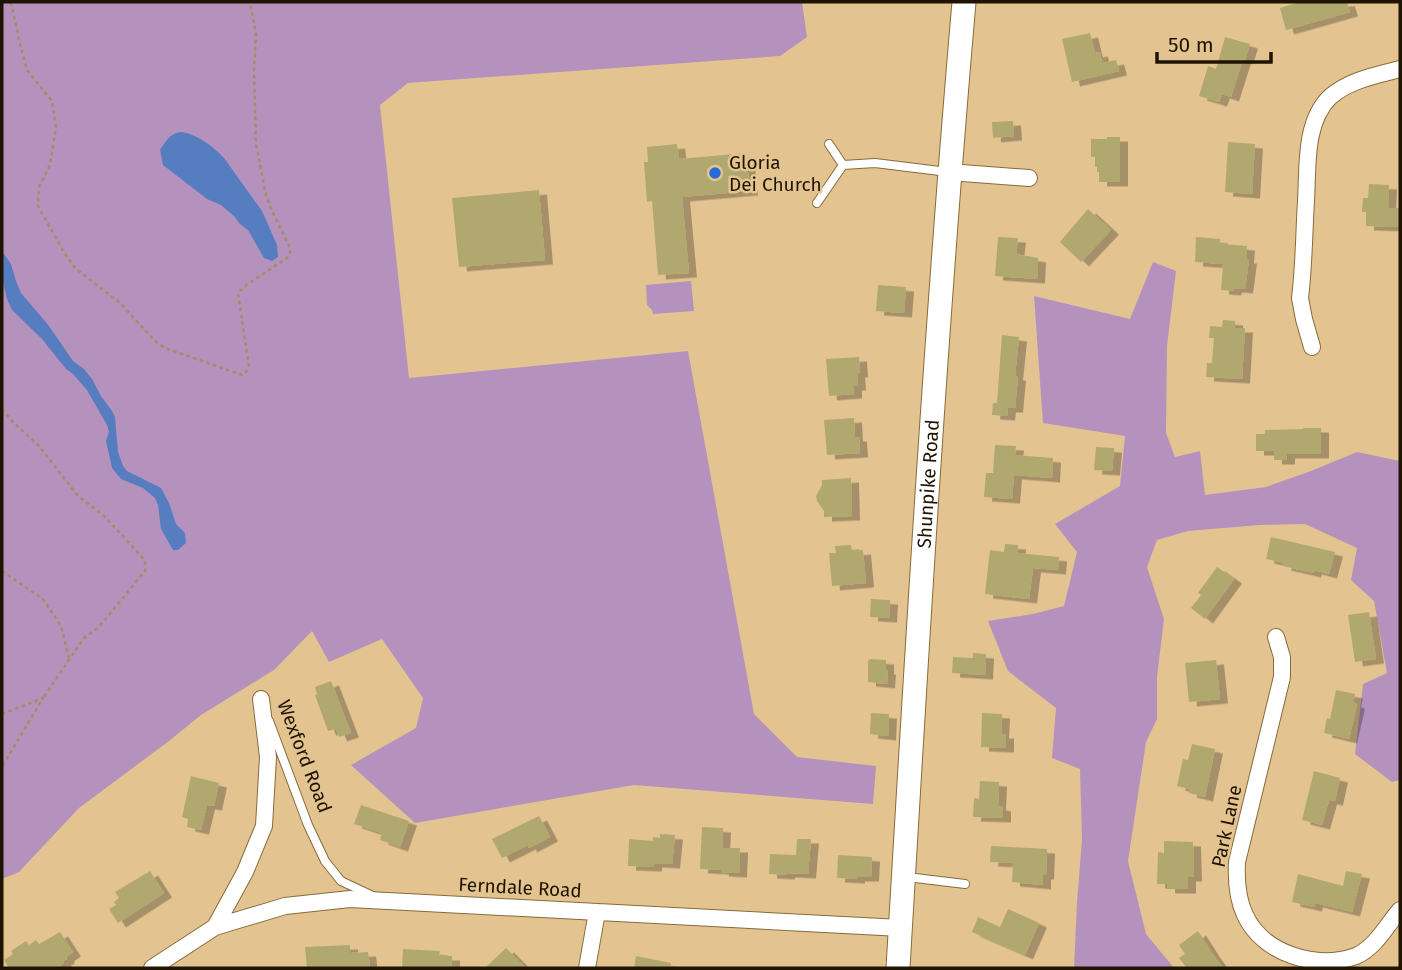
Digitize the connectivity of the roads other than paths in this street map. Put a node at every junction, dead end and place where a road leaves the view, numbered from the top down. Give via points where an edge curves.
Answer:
1 (964, 2) edge
2 (1400, 69) edge
3 (830, 144) dead end
4 (843, 165) junction
5 (949, 172) junction
6 (1029, 178) dead end
7 (817, 203) dead end
8 (1312, 347) dead end
9 (1276, 637) dead end
10 (261, 699) joint
11 (904, 877) junction
12 (965, 884) dead end
13 (383, 900) junction
14 (1400, 910) edge
15 (597, 912) junction
16 (215, 927) junction
17 (901, 928) junction
18 (152, 968) edge
19 (587, 968) edge
20 (898, 968) edge

1 - 5 main road, Shunpike Road
2 - 8 street via 1340,89 1325,103 1312,131 1300,298
3 - 4 lane
4 - 5 lane via 875,163
4 - 7 lane
5 - 6 street
5 - 11 main road, Shunpike Road
9 - 14 street, Park Lane via 1282,677 1237,862 1236,883 1244,913 1269,945 1287,955 1327,963 1366,950
10 - 13 lane, Wexford Road via 325,861 341,881
10 - 16 street, Wexford Road via 268,757 264,826
11 - 12 lane
11 - 17 main road, Shunpike Road
13 - 15 street, Ferndale Road
13 - 16 street, Ferndale Road via 285,906
15 - 17 street, Ferndale Road
15 - 19 street
16 - 18 street, Ferndale Road
17 - 20 main road, Shunpike Road

